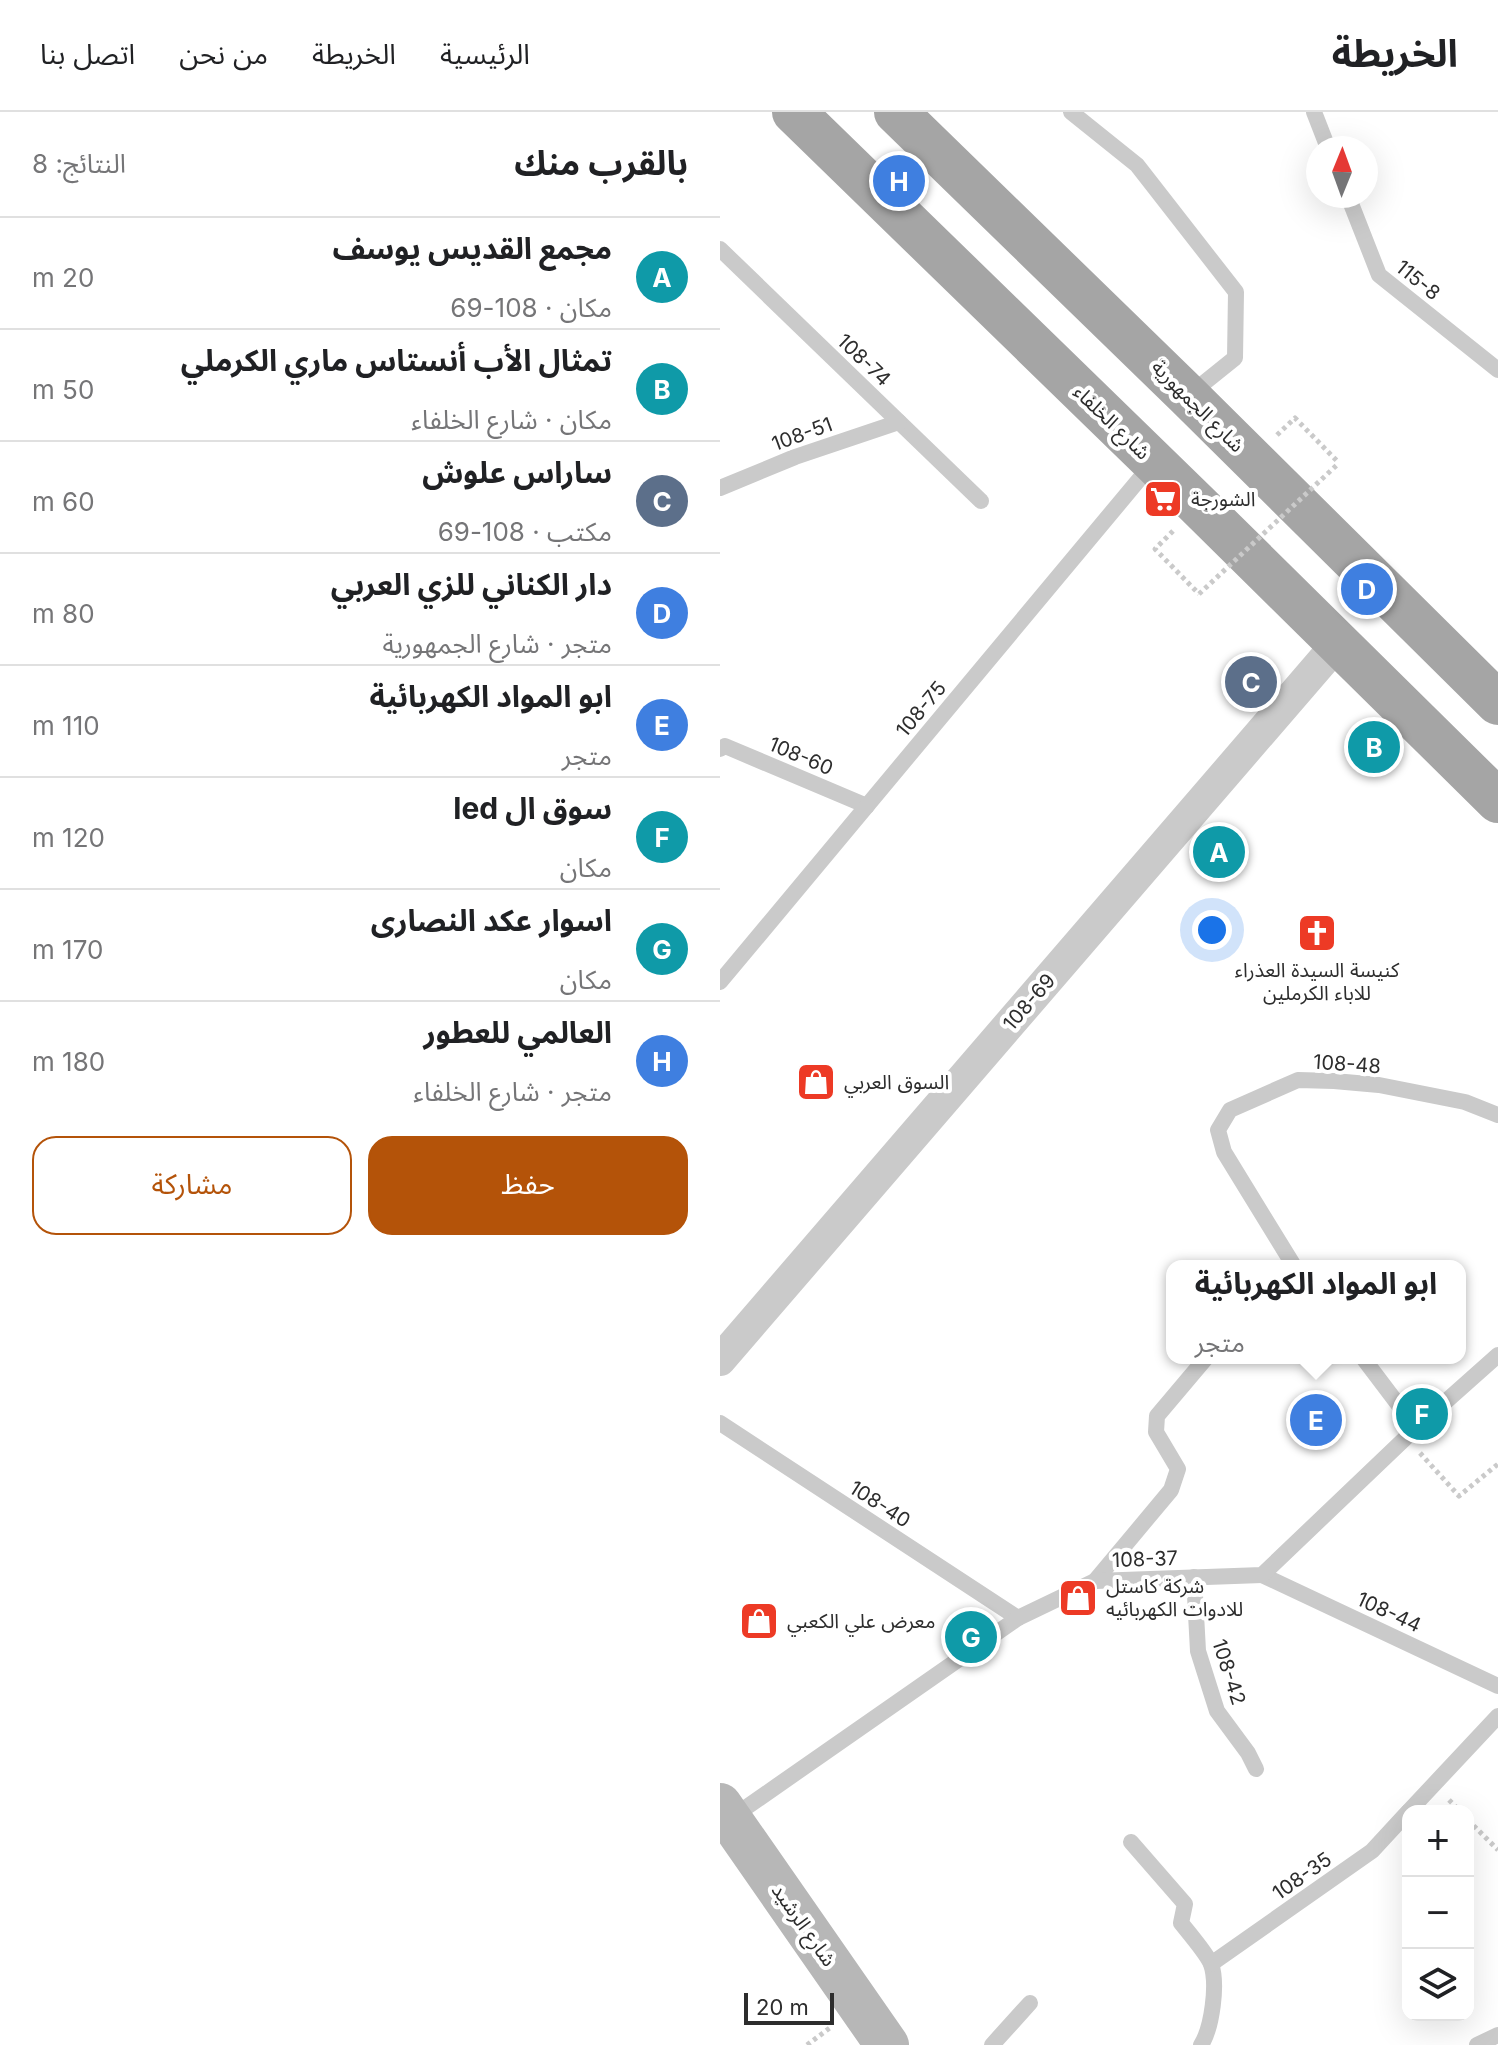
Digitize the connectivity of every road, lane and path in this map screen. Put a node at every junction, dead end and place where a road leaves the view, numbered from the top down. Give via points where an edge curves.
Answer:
1 (794, 112) edge
2 (896, 112) edge
3 (1071, 112) edge
4 (1314, 112) edge
5 (1323, 136) edge
6 (1353, 208) edge
7 (720, 249) edge
8 (1498, 370) edge
9 (1188, 396) junction
10 (1295, 418) dead end
11 (899, 422) junction
12 (1154, 462) junction
13 (720, 488) edge
14 (981, 501) dead end
15 (1155, 549) dead end
16 (1338, 643) junction
17 (1498, 703) edge
18 (720, 749) edge
19 (1498, 801) edge
20 (867, 806) junction
21 (720, 982) edge
22 (1498, 1115) edge
23 (1287, 1260) edge
24 (1498, 1355) edge
25 (720, 1360) edge
26 (1201, 1364) edge
27 (1367, 1364) edge
28 (720, 1423) edge
29 (1411, 1433) junction
30 (1498, 1464) edge
31 (1262, 1575) junction
32 (1194, 1577) junction
33 (1095, 1581) junction
34 (1018, 1618) junction
35 (1498, 1686) edge
36 (1498, 1716) edge
37 (1256, 1769) dead end
38 (1415, 1805) edge
39 (723, 1816) edge
40 (1402, 1819) edge
41 (1474, 1826) edge
42 (1131, 1842) dead end
43 (1498, 1850) edge
44 (1211, 1964) junction
45 (1030, 2003) dead end
46 (1498, 2035) edge
47 (887, 2045) edge
48 (992, 2045) edge
49 (1201, 2045) edge
50 (1477, 2045) edge

1 - 12 main road, شارع الخلفاء
2 - 9 main road, شارع الجمهورية
3 - 9 lane via 1137,165 1236,292 1235,358
4 - 5 lane
6 - 8 lane, 115-8 via 1379,275
7 - 11 lane, 108-74
9 - 17 main road, شارع الجمهورية
10 - 15 path, bridge via 1339,463 1199,594
11 - 13 lane, 108-51
11 - 14 lane, 108-74
12 - 16 main road, شارع الخلفاء
12 - 20 lane, 108-75
16 - 19 main road, شارع الخلفاء
16 - 25 street, 108-69
18 - 20 lane, 108-60 via 725,746
20 - 21 lane, 108-75
22 - 23 lane, 108-48 via 1465,1102 1379,1085 1298,1080 1230,1110 1218,1130 1224,1152
24 - 29 lane
26 - 33 lane via 1157,1416 1156,1432 1178,1469 1171,1490
27 - 29 lane
28 - 34 lane, 108-40
29 - 30 path via 1459,1496
29 - 31 lane
31 - 32 lane, 108-37
31 - 35 lane, 108-44
32 - 33 lane, 108-37
32 - 37 lane, 108-42 via 1198,1651 1217,1711
33 - 34 lane, 108-37
34 - 39 lane, 108-37
36 - 38 lane, 108-35
39 - 47 main road, شارع الرشيد
40 - 44 lane, 108-35 via 1372,1851
41 - 43 path
42 - 44 lane via 1185,1904 1181,1923
44 - 49 lane via 1215,1997
45 - 48 lane
46 - 50 lane

